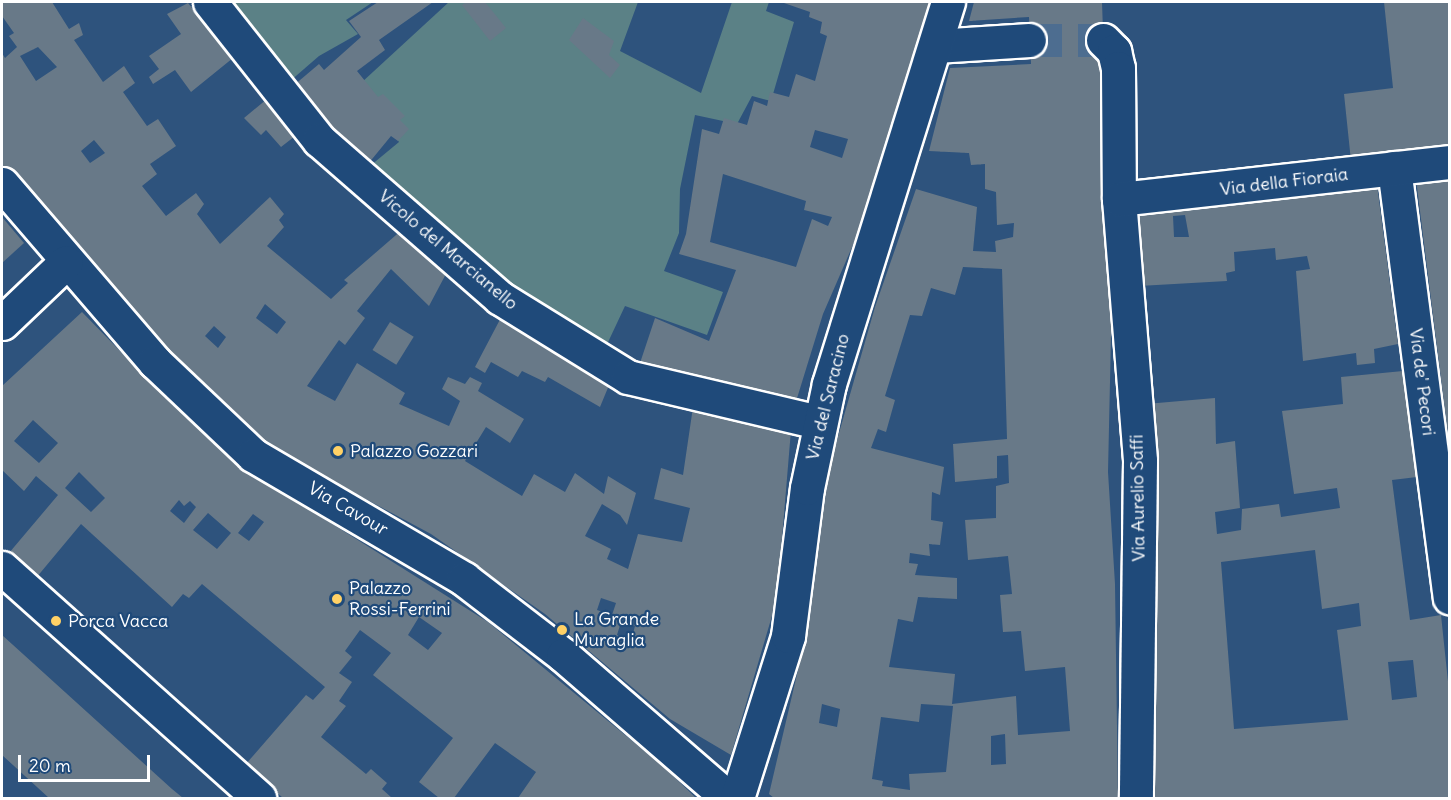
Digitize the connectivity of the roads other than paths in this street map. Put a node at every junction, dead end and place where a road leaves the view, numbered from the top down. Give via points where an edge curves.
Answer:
1 (210, 2) edge
2 (948, 2) edge
3 (1029, 40) tunnel mouth
4 (1103, 40) dead end
5 (936, 46) junction
6 (1449, 162) edge
7 (1394, 168) junction
8 (2, 184) edge
9 (1119, 199) junction
10 (66, 262) junction
11 (2, 323) edge
12 (819, 423) junction
13 (2, 568) edge
14 (1449, 597) edge
15 (259, 798) edge
16 (728, 798) edge
17 (737, 798) edge
18 (1136, 798) edge

1 - 12 street, Vicolo del Marcianello via 319,140 500,298 628,377
2 - 5 street, Via del Saracino
3 - 5 street
4 - 9 street, Via Aurelio Saffi via 1114,51 1118,68
5 - 12 street, Via del Saracino via 846,324
6 - 7 street, Via della Fioraia
7 - 9 street, Via della Fioraia
7 - 14 street, Via de' Pecori
8 - 10 street, Via Cavour
9 - 18 street, Via Aurelio Saffi via 1140,461
10 - 11 street
10 - 16 street, Via Cavour via 155,362 253,454 464,579 562,655
12 - 17 street, Via del Saracino via 788,636
13 - 15 street

